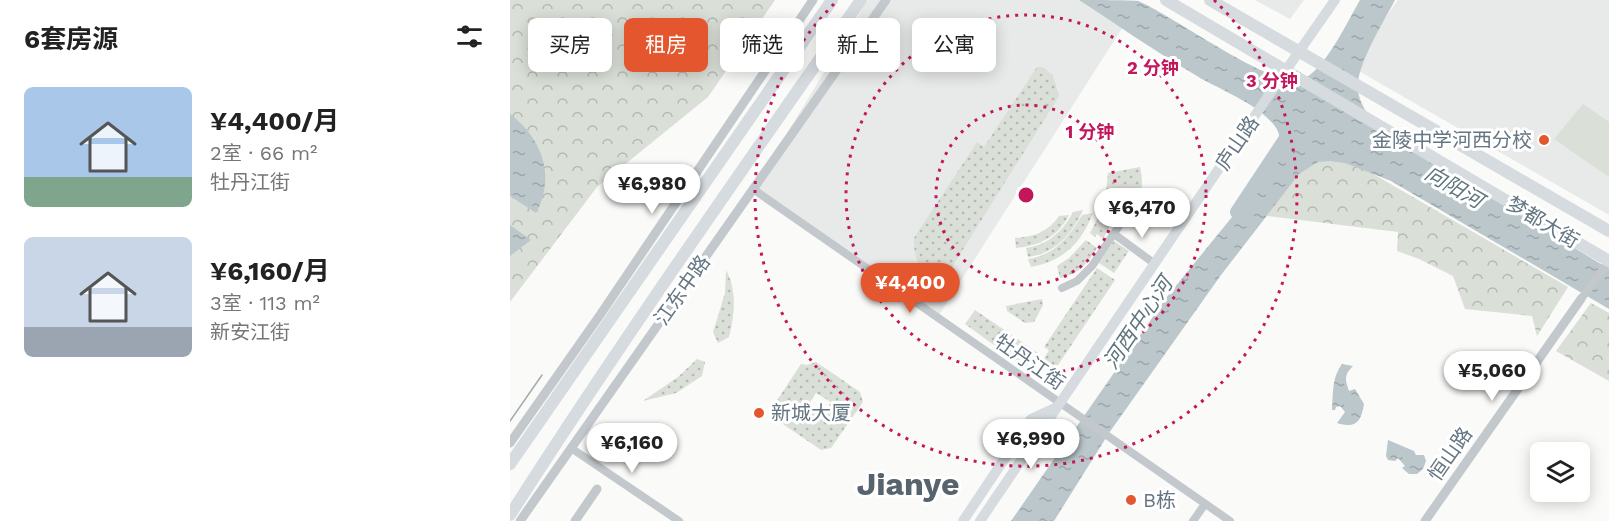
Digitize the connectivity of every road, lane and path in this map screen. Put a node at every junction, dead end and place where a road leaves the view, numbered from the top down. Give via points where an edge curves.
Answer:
1 (813, 0) edge
2 (832, 0) edge
3 (861, 0) edge
4 (886, 0) edge
5 (1166, 0) edge
6 (1210, 0) edge
7 (1335, 0) edge
8 (1304, 55) junction
9 (1290, 73) junction
10 (753, 189) junction
11 (1104, 205) dead end
12 (1609, 231) edge
13 (1114, 234) junction
14 (1609, 261) edge
15 (1155, 264) junction
16 (1062, 288) dead end
17 (1581, 299) joint
18 (1060, 404) junction
19 (510, 443) edge
20 (571, 448) junction
21 (510, 464) edge
22 (597, 489) dead end
23 (1205, 504) junction
24 (510, 515) edge
25 (520, 521) edge
26 (574, 521) edge
27 (679, 521) edge
28 (963, 521) edge
29 (980, 521) edge
30 (1193, 521) edge
31 (1230, 521) edge
32 (1425, 521) edge

1 - 19 street
2 - 21 main road
3 - 24 main road, 江东中路 via 736,177
4 - 10 street, 江东中路
5 - 9 main road, 梦都大街
6 - 8 main road, 梦都大街
7 - 8 main road, 庐山路
8 - 9 main road, 庐山路
8 - 12 main road, 梦都大街
9 - 14 main road, 梦都大街
9 - 15 main road, 庐山路 via 1277,83
10 - 18 street, 牡丹江街
10 - 20 street, 江东中路
11 - 13 street via 1119,215
13 - 15 street
13 - 16 street via 1092,266 1077,281
14 - 17 street, 恒山路
15 - 18 main road, 庐山路
17 - 32 street, 恒山路
18 - 23 street, 牡丹江街
18 - 28 main road via 1031,418
18 - 29 main road, 庐山路
20 - 25 street, 江东中路
20 - 27 street
22 - 26 street
23 - 30 street
23 - 31 street, 牡丹江街

